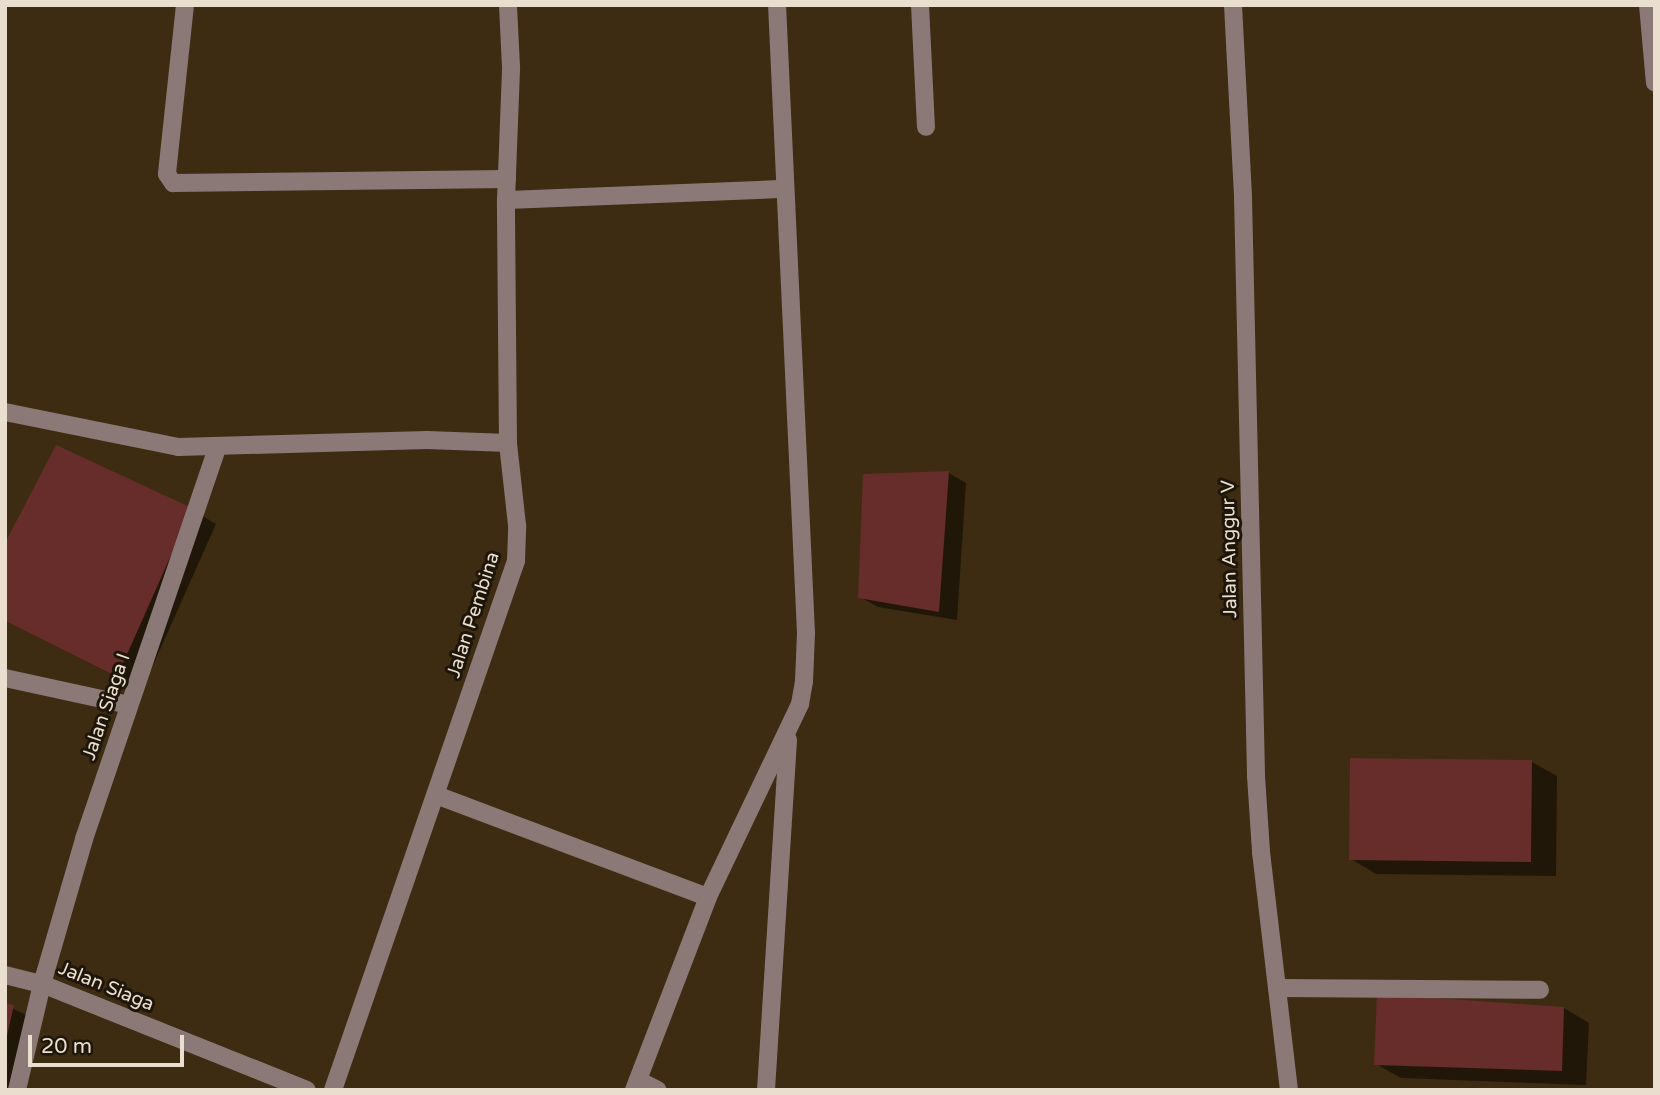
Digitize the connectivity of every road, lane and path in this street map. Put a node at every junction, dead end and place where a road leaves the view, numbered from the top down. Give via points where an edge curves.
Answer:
1 (185, 5) edge
2 (508, 5) edge
3 (777, 5) edge
4 (920, 5) edge
5 (1233, 5) edge
6 (1648, 5) edge
7 (1655, 83) edge
8 (926, 127) dead end
9 (507, 179) junction
10 (785, 189) junction
11 (506, 200) junction
12 (5, 412) edge
13 (508, 443) junction
14 (218, 446) junction
15 (5, 678) edge
16 (130, 705) junction
17 (789, 728) junction
18 (436, 795) junction
19 (708, 897) junction
20 (5, 975) edge
21 (42, 984) junction
22 (1277, 988) junction
23 (1540, 990) dead end
24 (636, 1085) edge
25 (17, 1090) edge
26 (307, 1090) edge
27 (333, 1090) edge
28 (657, 1090) edge
29 (766, 1090) edge
30 (1289, 1090) edge

1 - 9 street via 167,174 173,183
2 - 9 street, Jalan Pembina
3 - 10 street
4 - 8 street
5 - 22 street, Jalan Anggur V via 1243,197 1256,776
6 - 7 street
9 - 11 street, Jalan Pembina
10 - 11 street
10 - 17 street via 806,633 800,704
11 - 13 street, Jalan Pembina
12 - 14 street via 178,447
13 - 14 street via 427,440
13 - 18 street, Jalan Pembina via 516,561
14 - 16 street, Jalan Siaga I
15 - 16 street
16 - 21 street, Jalan Siaga I via 84,839
17 - 19 street
17 - 29 street
18 - 19 street
18 - 27 street, Jalan Pembina
19 - 24 street
20 - 21 street, Jalan Siaga
21 - 25 street, Jalan Siaga I
21 - 26 street, Jalan Siaga
22 - 23 street
22 - 30 street, Jalan Anggur V
24 - 28 street

